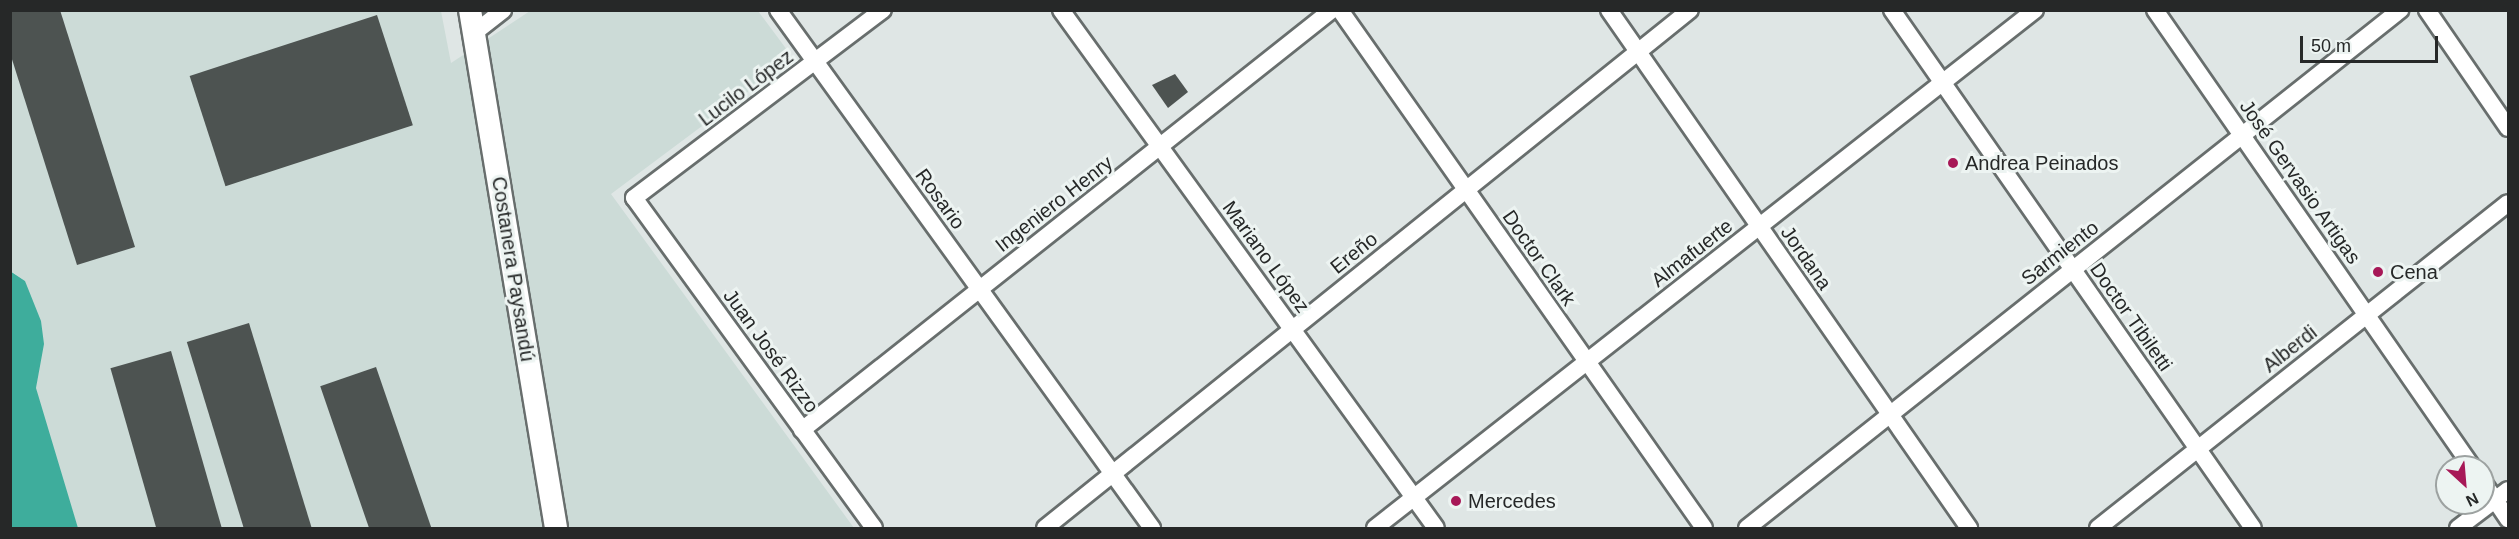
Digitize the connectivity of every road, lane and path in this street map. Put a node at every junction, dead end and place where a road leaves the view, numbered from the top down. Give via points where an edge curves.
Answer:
1 (504, 10) edge
2 (778, 10) edge
3 (883, 10) edge
4 (1061, 10) edge
5 (1332, 10) edge
6 (1340, 10) edge
7 (1609, 10) edge
8 (1690, 10) edge
9 (1892, 10) edge
10 (2035, 10) edge
11 (2155, 10) edge
12 (2400, 10) edge
13 (2427, 10) edge
14 (472, 22) edge
15 (1638, 52) junction
16 (815, 62) junction
17 (1943, 83) junction
18 (2508, 128) edge
19 (2242, 136) junction
20 (1160, 147) junction
21 (1466, 191) junction
22 (634, 198) joint
23 (2508, 203) edge
24 (1759, 227) junction
25 (2073, 270) junction
26 (980, 289) junction
27 (2367, 315) junction
28 (1293, 329) junction
29 (1587, 362) junction
30 (1890, 415) junction
31 (802, 430) junction
32 (2198, 449) junction
33 (2464, 455) edge
34 (1113, 474) junction
35 (2502, 495) edge
36 (1414, 498) junction
37 (2508, 519) edge
38 (556, 528) edge
39 (874, 528) edge
40 (1045, 528) edge
41 (1152, 528) edge
42 (1375, 528) edge
43 (1436, 528) edge
44 (1704, 528) edge
45 (1747, 528) edge
46 (1969, 528) edge
47 (2098, 528) edge
48 (2253, 528) edge
49 (2458, 528) edge

1 - 14 street
2 - 16 street, Rosario
3 - 16 street, Lucilo López
4 - 20 street, Mariano López
5 - 20 street, Ingeniero Henry
6 - 21 street, Doctor Clark
7 - 15 street, Jordana
8 - 15 street, Ereño
9 - 17 street, Doctor Tibiletti
10 - 17 street, Almafuerte
11 - 19 street, José Gervasio Artigas
12 - 19 street, Sarmiento
13 - 18 street
14 - 38 main road, Costanera Paysandú
15 - 21 street, Ereño
15 - 24 street, Jordana
16 - 22 street, Lucilo López
16 - 26 street, Rosario
17 - 24 street, Almafuerte
17 - 25 street, Doctor Tibiletti
19 - 25 street, Sarmiento
19 - 27 street, José Gervasio Artigas
20 - 26 street, Ingeniero Henry
20 - 28 street, Mariano López
21 - 28 street, Ereño
21 - 29 street, Doctor Clark
22 - 31 street, Juan José Rizzo
23 - 27 street, Alberdi
24 - 29 street, Almafuerte
24 - 30 street, Jordana
25 - 30 street, Sarmiento
25 - 32 street, Doctor Tibiletti
26 - 31 street, Ingeniero Henry
26 - 34 street, Rosario
27 - 32 street, Alberdi
27 - 33 street, José Gervasio Artigas
28 - 34 street, Ereño
28 - 36 street, Mariano López
29 - 36 street, Almafuerte
29 - 44 street, Doctor Clark
30 - 45 street, Sarmiento
30 - 46 street, Jordana
31 - 39 street, Juan José Rizzo
32 - 47 street, Alberdi
32 - 48 street, Doctor Tibiletti
34 - 40 street, Ereño
34 - 41 street, Rosario
35 - 37 street
35 - 49 street
36 - 42 street, Almafuerte
36 - 43 street, Mariano López

